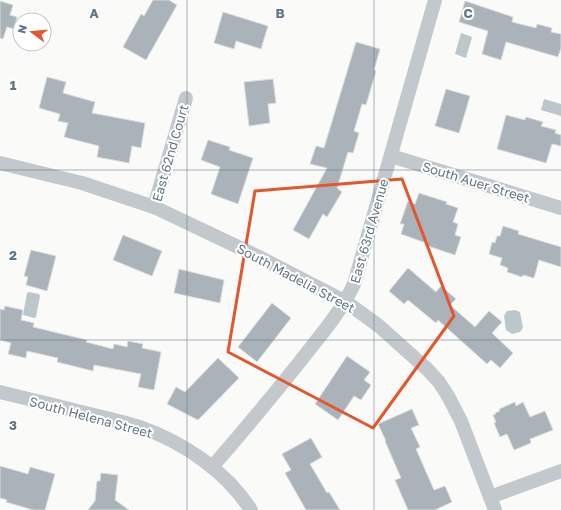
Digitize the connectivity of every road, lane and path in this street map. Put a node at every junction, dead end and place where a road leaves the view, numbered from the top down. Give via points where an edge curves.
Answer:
1 (435, 0) edge
2 (186, 98) dead end
3 (391, 156) junction
4 (0, 163) edge
5 (154, 207) junction
6 (561, 208) edge
7 (346, 302) junction
8 (0, 392) edge
9 (212, 467) junction
10 (561, 471) edge
11 (490, 497) junction
12 (251, 510) edge
13 (495, 510) edge

1 - 3 street, East 63rd Avenue
2 - 5 street, East 62nd Court
3 - 6 street, South Auer Street
3 - 7 street, East 63rd Avenue via 359,268
4 - 5 street, South Madelia Street via 82,183
5 - 7 street, South Madelia Street
7 - 9 street, East 63rd Avenue
7 - 11 street, South Madelia Street via 379,326 427,368 439,382 461,421
8 - 9 street, South Helena Street via 153,432 191,452
9 - 12 street, South Helena Street via 244,499
10 - 11 street
11 - 13 street, South Madelia Street

